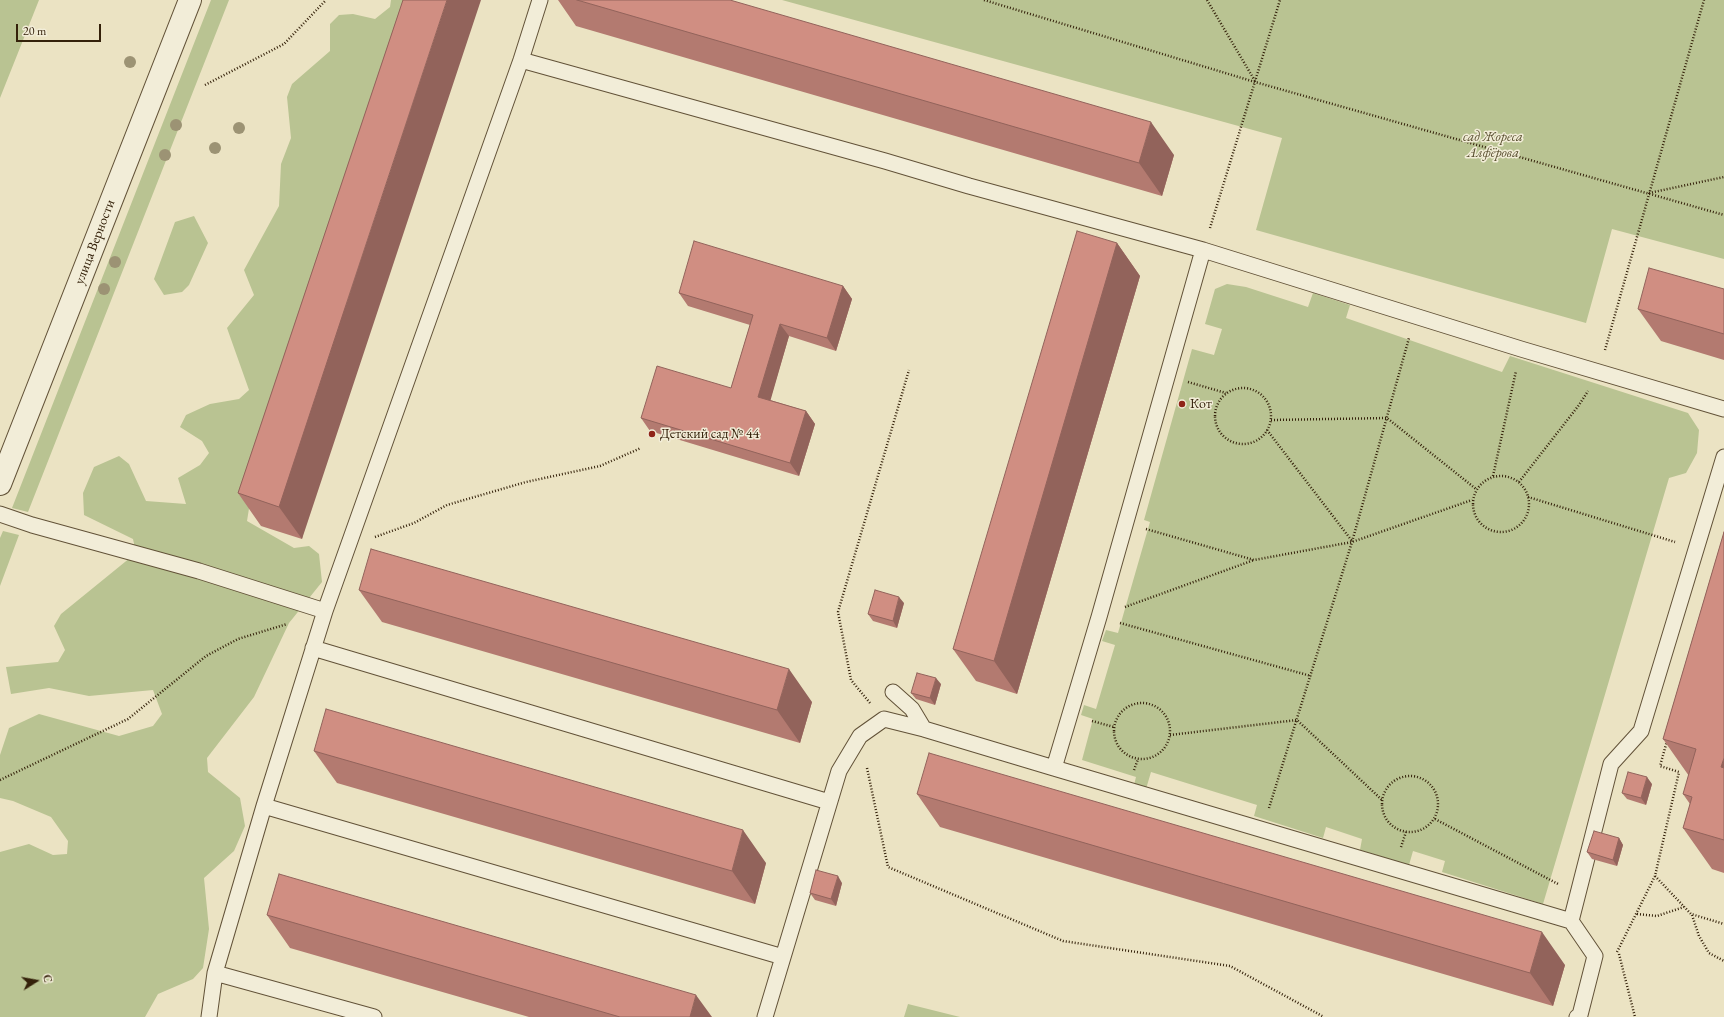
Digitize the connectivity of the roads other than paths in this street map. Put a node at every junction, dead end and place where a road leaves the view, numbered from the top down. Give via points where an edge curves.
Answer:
1 (190, 0) edge
2 (540, 0) edge
3 (521, 60) junction
4 (1203, 250) junction
5 (1724, 409) edge
6 (1724, 457) edge
7 (0, 484) edge
8 (0, 514) edge
9 (325, 611) junction
10 (313, 648) junction
11 (893, 692) dead end
12 (924, 729) junction
13 (1054, 768) junction
14 (829, 802) junction
15 (264, 806) junction
16 (1571, 921) junction
17 (783, 957) junction
18 (215, 973) junction
19 (208, 1017) edge
20 (374, 1017) edge
21 (765, 1017) edge
22 (1577, 1017) edge

1 - 7 street, улица Верности
2 - 3 lane
3 - 4 lane
3 - 9 lane
4 - 5 lane
4 - 13 lane
6 - 16 lane via 1641,730 1611,764
8 - 9 lane via 199,571
9 - 10 lane
10 - 14 lane
10 - 15 lane
11 - 12 lane via 912,709
12 - 13 lane
12 - 14 lane via 884,719 860,736 839,770
13 - 16 lane
14 - 17 lane
15 - 17 lane
15 - 18 lane
16 - 22 lane via 1595,956 1580,1015
17 - 21 lane
18 - 19 lane
18 - 20 lane

